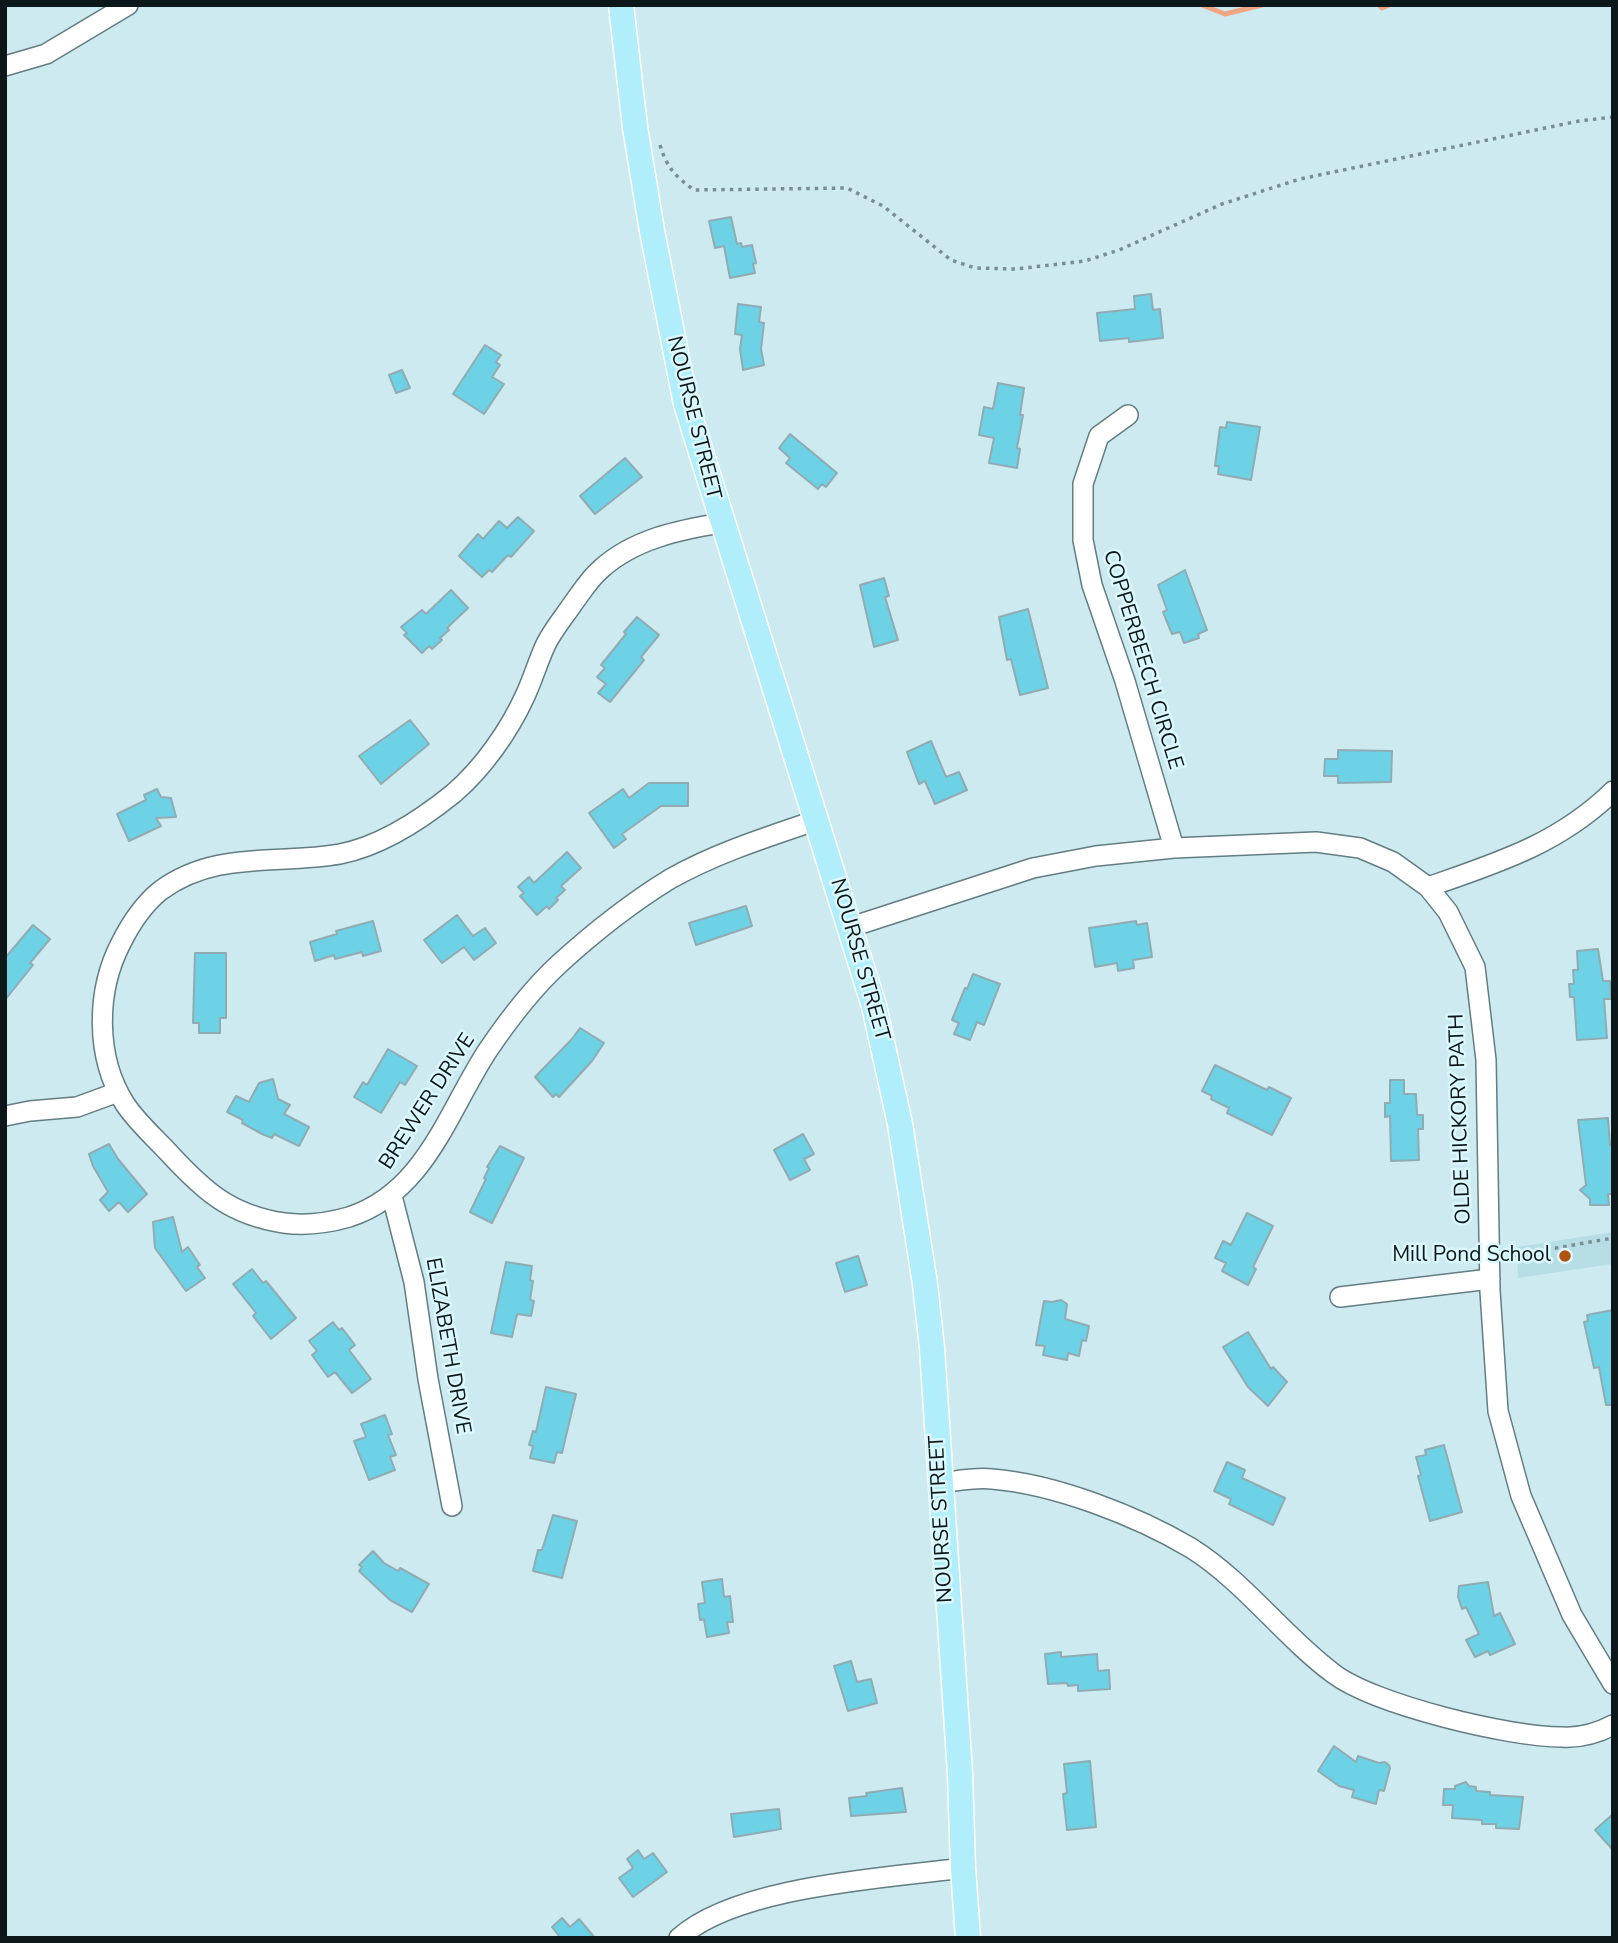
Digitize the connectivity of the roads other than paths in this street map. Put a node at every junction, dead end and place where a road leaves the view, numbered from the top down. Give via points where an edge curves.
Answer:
1 (128, 5) edge
2 (621, 5) edge
3 (5, 66) edge
4 (1128, 415) dead end
5 (721, 523) junction
6 (1613, 791) edge
7 (817, 820) junction
8 (1174, 848) junction
9 (1428, 887) junction
10 (851, 927) junction
11 (118, 1091) junction
12 (5, 1116) edge
13 (392, 1196) junction
14 (1490, 1271) junction
15 (1340, 1297) dead end
16 (940, 1483) junction
17 (452, 1506) dead end
18 (1613, 1684) edge
19 (1613, 1725) edge
20 (963, 1868) junction
21 (679, 1938) edge
22 (968, 1938) edge

1 - 3 street via 46,54
2 - 5 main road, NOURSE STREET via 635,127 678,369
4 - 8 street, COPPERBEECH CIRCLE via 1099,436 1083,484 1083,540 1092,585
5 - 7 main road, NOURSE STREET
5 - 11 street, BREWER DRIVE via 660,536 599,570 554,632 525,696 489,754 469,779 429,812 359,849 312,858 228,862 159,892 128,930 106,980 104,1041
6 - 9 street via 1545,842
7 - 10 main road, NOURSE STREET
7 - 13 street, BREWER DRIVE via 725,853 671,879 558,966 488,1050 441,1132 411,1177
8 - 9 street, OLDE HICKORY PATH via 1316,842 1360,848 1393,862
8 - 10 street, OLDE HICKORY PATH via 1033,868
9 - 14 street, OLDE HICKORY PATH via 1448,912 1475,967 1486,1060
10 - 16 main road, NOURSE STREET via 883,1043 904,1154 929,1321
11 - 12 street via 77,1107
11 - 13 street, BREWER DRIVE via 148,1132 202,1189 258,1217 321,1223 358,1214
13 - 17 street, ELIZABETH DRIVE via 414,1282
14 - 15 street
14 - 18 street, OLDE HICKORY PATH via 1499,1411 1521,1496 1572,1615
16 - 19 street via 990,1478 1021,1482 1066,1493 1142,1523 1192,1549 1230,1578 1309,1654 1361,1689 1528,1735 1565,1738
16 - 20 main road, NOURSE STREET
20 - 21 street via 822,1887 745,1903 710,1916
20 - 22 main road, NOURSE STREET

